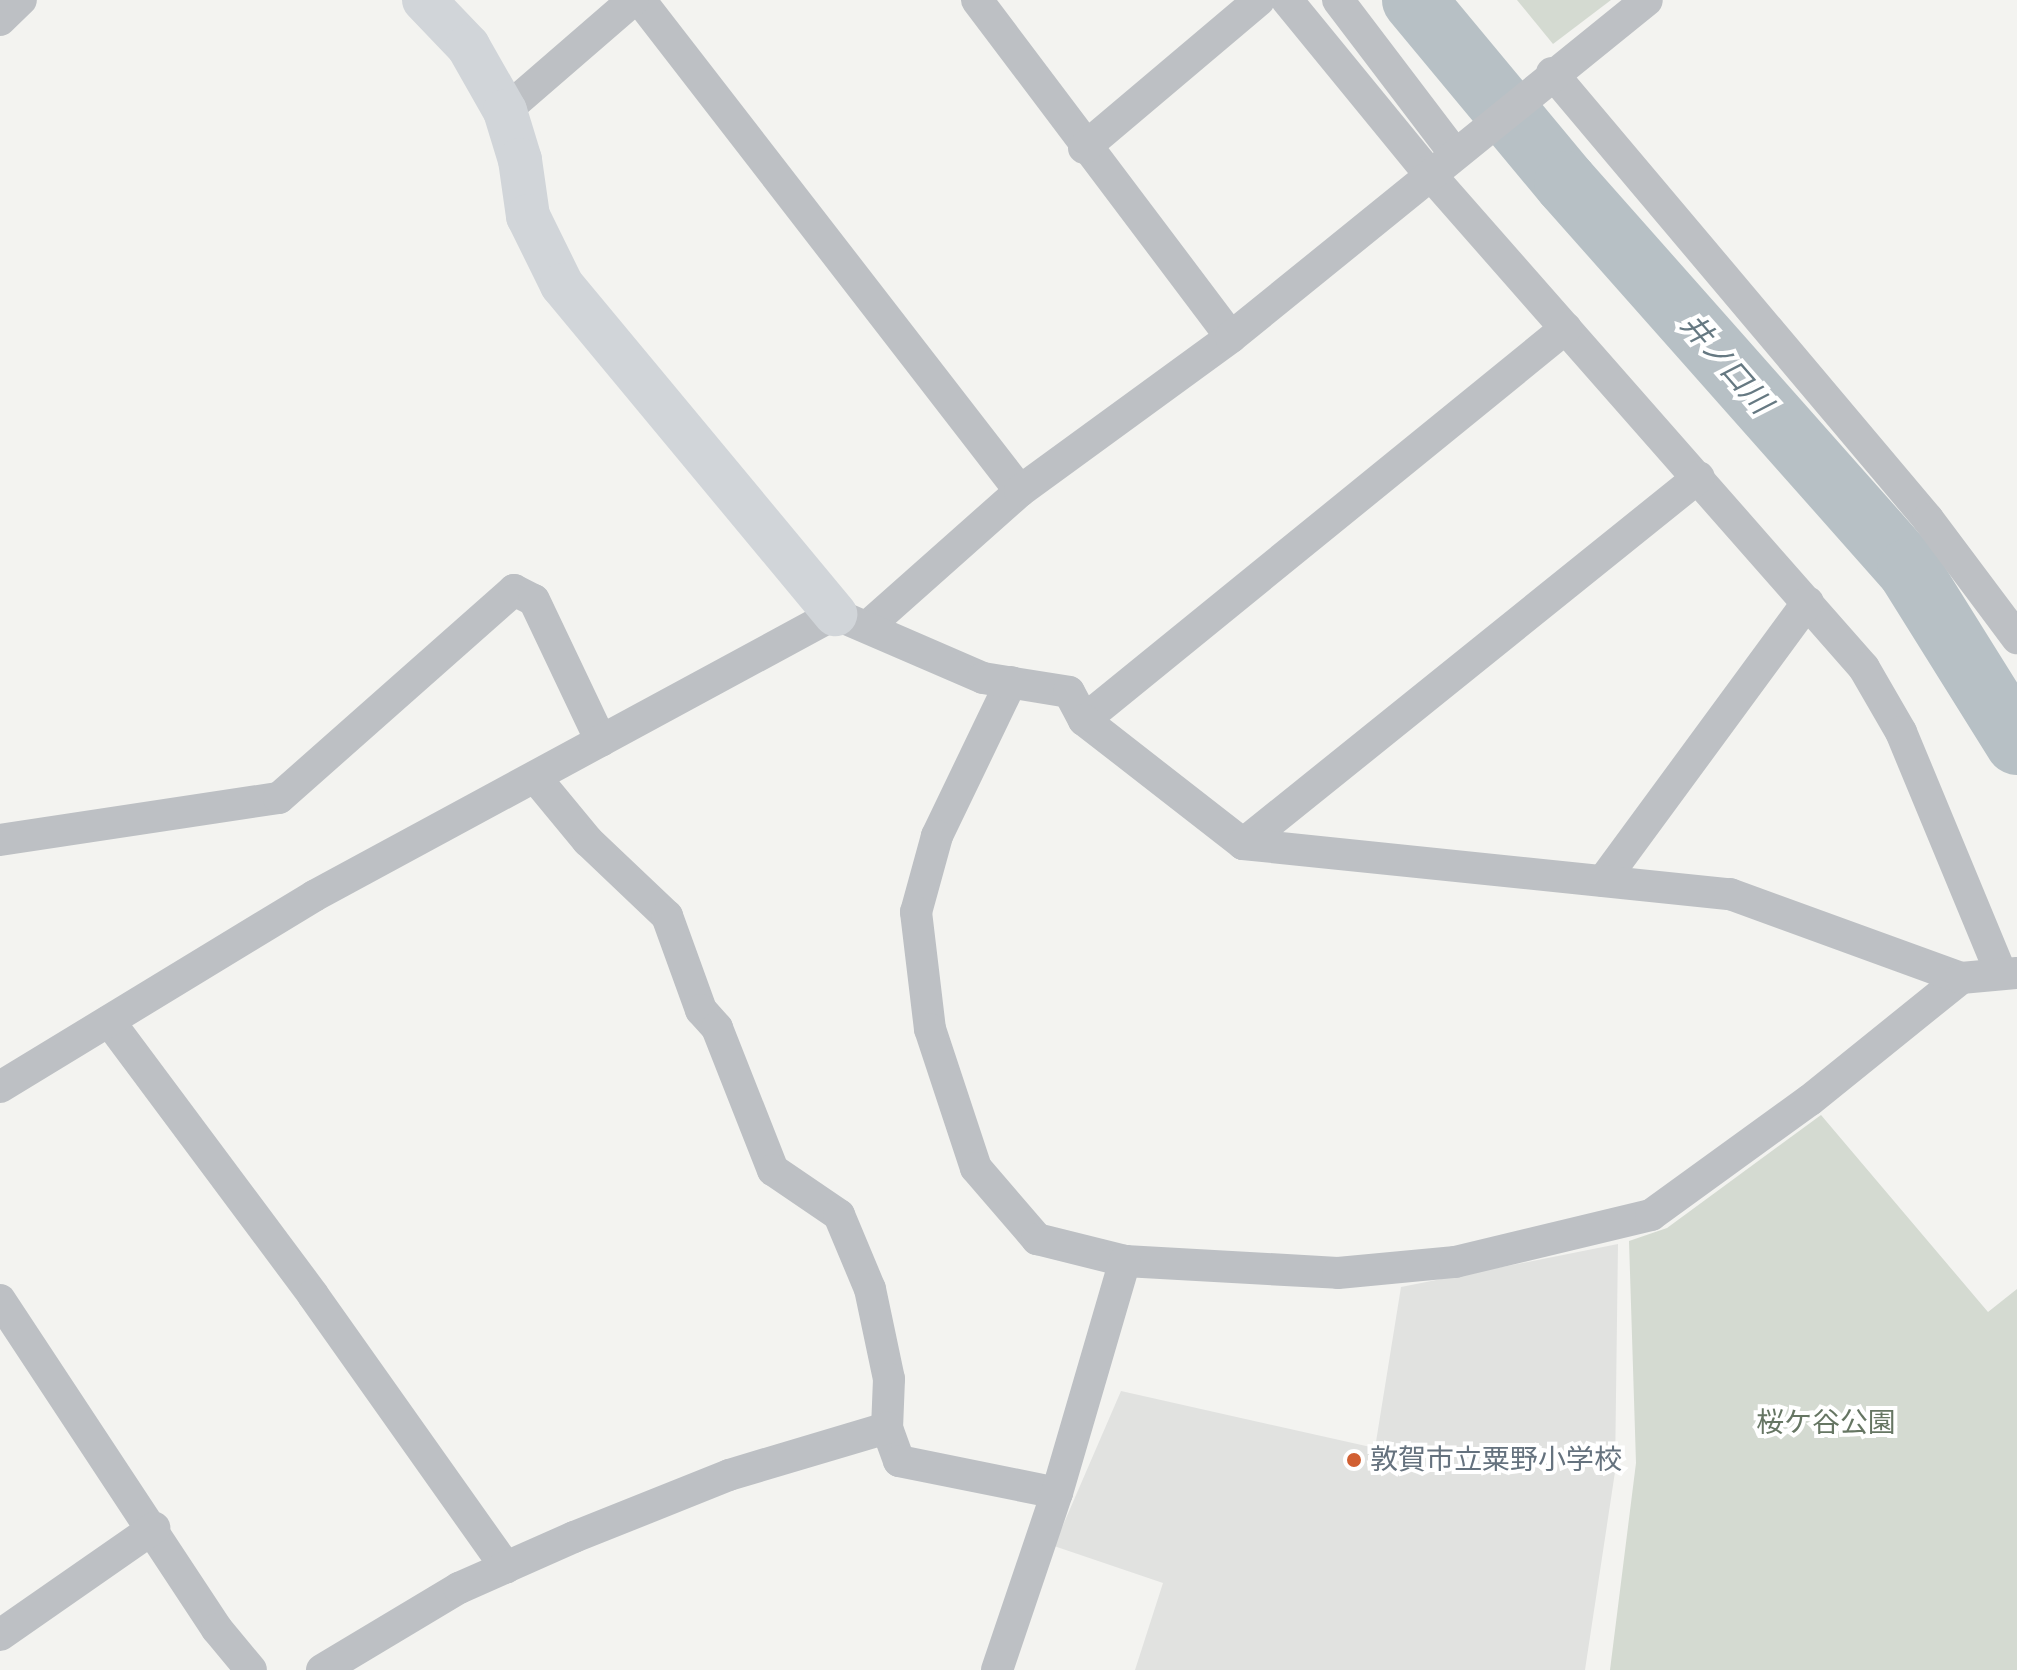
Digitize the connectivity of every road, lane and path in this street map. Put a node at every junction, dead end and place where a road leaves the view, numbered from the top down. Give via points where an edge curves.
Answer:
1 (21, 0) edge
2 (424, 0) edge
3 (633, 0) edge
4 (640, 0) edge
5 (977, 0) edge
6 (1259, 0) edge
7 (1287, 0) edge
8 (1338, 0) edge
9 (1647, 0) edge
10 (0, 20) edge
11 (1560, 66) junction
12 (505, 111) junction
13 (1084, 148) junction
14 (1461, 148) junction
15 (1428, 172) junction
16 (1566, 328) junction
17 (1231, 337) junction
18 (1699, 477) junction
19 (1020, 491) junction
20 (1808, 602) junction
21 (851, 621) junction
22 (2017, 638) edge
23 (1011, 682) junction
24 (1084, 720) junction
25 (601, 741) junction
26 (535, 777) junction
27 (0, 840) edge
28 (1243, 844) junction
29 (1603, 881) junction
30 (2009, 974) edge
31 (1961, 978) junction
32 (109, 1021) junction
33 (0, 1087) edge
34 (1125, 1261) junction
35 (0, 1300) edge
36 (887, 1428) junction
37 (1057, 1493) junction
38 (154, 1528) junction
39 (506, 1568) junction
40 (0, 1635) edge
41 (251, 1670) edge
42 (322, 1670) edge
43 (997, 1670) edge

1 - 10 street
2 - 12 street via 468,46
3 - 12 street
4 - 19 street
5 - 13 street
6 - 13 street
7 - 15 street
8 - 14 street
9 - 11 street
11 - 14 street
11 - 22 street via 1928,519
12 - 21 street via 520,160 528,216 562,285
13 - 17 street
14 - 15 street
15 - 16 street
15 - 17 street
16 - 18 street
16 - 24 street
17 - 19 street
18 - 20 street
18 - 28 street
19 - 21 street
20 - 29 street
20 - 30 street via 1864,668 1901,732
21 - 23 street via 983,678
21 - 25 street
23 - 24 street via 1069,692
23 - 34 street via 937,836 916,912 930,1029 976,1168 1037,1239
24 - 28 street
25 - 26 street
25 - 27 street via 534,600 514,590 279,798
26 - 32 street via 314,896
26 - 36 street via 588,841 667,916 701,1010 717,1028 773,1170 839,1215 870,1289 889,1379
28 - 29 street
29 - 31 street via 1730,894
30 - 31 street
31 - 34 street via 1810,1100 1651,1215 1455,1262 1338,1273
32 - 33 street
32 - 39 street via 313,1295
34 - 37 street
35 - 38 street
36 - 37 street via 899,1461
36 - 39 street via 729,1475
37 - 43 street
38 - 40 street
38 - 41 street via 217,1629
39 - 42 street via 459,1588

